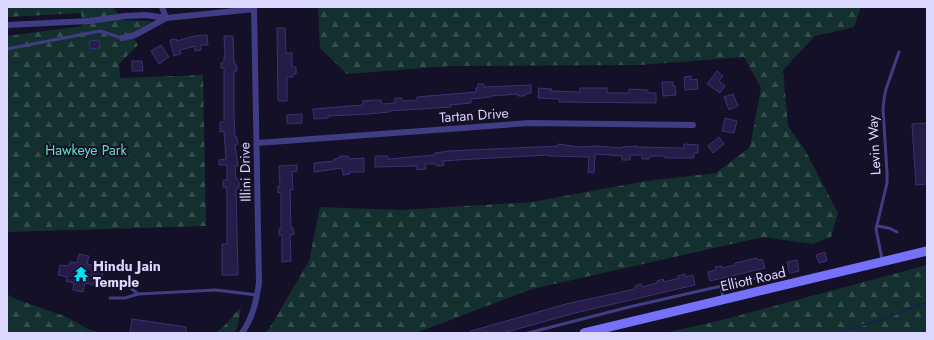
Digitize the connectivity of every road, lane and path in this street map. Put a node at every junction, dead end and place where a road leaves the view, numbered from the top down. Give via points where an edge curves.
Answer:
1 (162, 7) edge
2 (254, 8) edge
3 (166, 18) junction
4 (7, 25) edge
5 (122, 38) joint
6 (7, 49) edge
7 (899, 52) dead end
8 (693, 125) dead end
9 (257, 143) junction
10 (877, 226) junction
11 (897, 232) dead end
12 (927, 251) edge
13 (883, 262) junction
14 (761, 277) dead end
15 (121, 280) dead end
16 (721, 286) junction
17 (138, 294) junction
18 (258, 295) junction
19 (110, 298) dead end
20 (724, 300) junction
21 (242, 333) edge
22 (528, 333) edge
23 (584, 333) edge

1 - 3 street
2 - 3 street
2 - 9 street, Illini Drive
3 - 4 street via 146,15
3 - 5 street via 135,35
5 - 6 lane via 100,31
7 - 10 lane, Levin Way via 884,99 887,182
8 - 9 street, Tartan Drive via 529,123
9 - 18 street, Illini Drive
10 - 11 lane
10 - 13 lane, Levin Way via 876,235
12 - 13 street, Elliott Road
13 - 20 street, Elliott Road
14 - 16 lane
15 - 17 lane
16 - 20 lane
16 - 22 lane via 622,308
17 - 18 lane via 216,290
17 - 19 lane
18 - 21 street, Illini Drive via 248,325
20 - 23 street, Elliott Road

